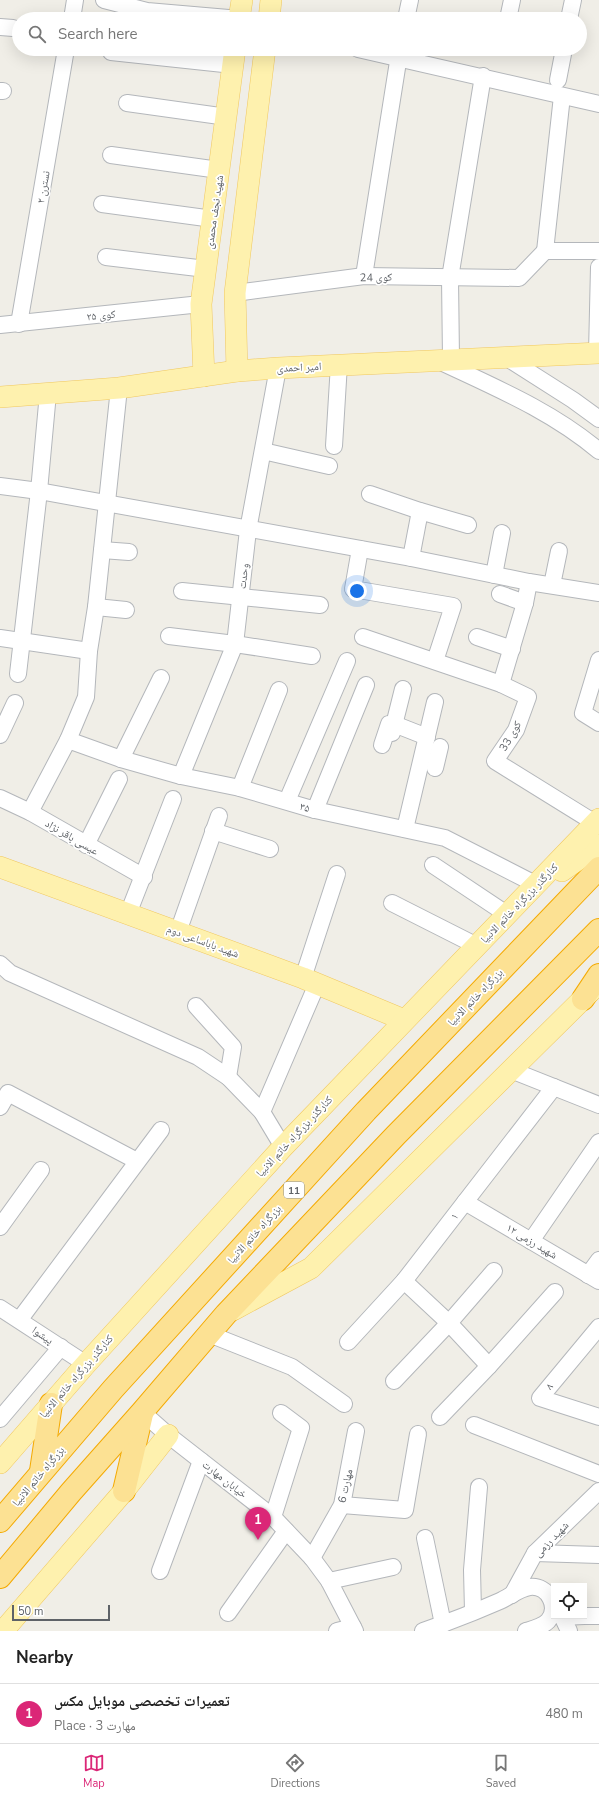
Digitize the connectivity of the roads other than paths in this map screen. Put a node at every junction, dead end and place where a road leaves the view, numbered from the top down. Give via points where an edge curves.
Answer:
1 (75, 0) edge
2 (104, 0) edge
3 (242, 0) edge
4 (271, 0) edge
5 (410, 0) edge
6 (512, 0) edge
7 (573, 0) edge
8 (148, 6) edge
9 (73, 12) edge
10 (190, 12) edge
11 (241, 12) edge
12 (270, 12) edge
13 (407, 12) edge
14 (509, 12) edge
15 (570, 12) edge
16 (65, 56) edge
17 (209, 56) edge
18 (264, 56) edge
19 (399, 56) edge
20 (407, 56) edge
21 (563, 56) edge
22 (234, 57) edge
23 (483, 76) junction
24 (558, 80) dead end
25 (562, 96) junction
26 (126, 103) dead end
27 (599, 104) edge
28 (226, 117) junction
29 (111, 155) dead end
30 (219, 170) junction
31 (102, 204) dead end
32 (213, 219) junction
33 (545, 250) junction
34 (599, 251) edge
35 (106, 258) dead end
36 (599, 267) edge
37 (206, 269) junction
38 (364, 276) junction
39 (450, 278) junction
40 (235, 294) junction
41 (201, 304) junction
42 (19, 324) junction
43 (0, 325) edge
44 (598, 353) edge
45 (507, 358) junction
46 (444, 359) junction
47 (339, 364) junction
48 (278, 368) junction
49 (237, 371) junction
50 (204, 376) junction
51 (119, 388) junction
52 (48, 394) junction
53 (0, 397) edge
54 (599, 419) edge
55 (334, 446) dead end
56 (263, 451) junction
57 (599, 451) edge
58 (329, 466) dead end
59 (0, 486) edge
60 (39, 491) junction
61 (370, 494) dead end
62 (106, 503) junction
63 (420, 511) junction
64 (468, 525) dead end
65 (248, 530) junction
66 (502, 533) dead end
67 (360, 549) junction
68 (102, 550) junction
69 (559, 551) dead end
70 (129, 552) dead end
71 (411, 558) junction
72 (494, 575) junction
73 (529, 582) junction
74 (552, 585) junction
75 (182, 591) dead end
76 (599, 593) edge
77 (500, 594) dead end
78 (240, 598) junction
79 (525, 603) junction
80 (320, 605) dead end
81 (96, 607) junction
82 (126, 610) dead end
83 (169, 636) dead end
84 (477, 636) dead end
85 (363, 637) dead end
86 (0, 638) edge
87 (21, 642) junction
88 (235, 644) junction
89 (512, 649) junction
90 (89, 650) junction
91 (312, 656) dead end
92 (599, 660) edge
93 (347, 661) dead end
94 (435, 661) junction
95 (18, 674) dead end
96 (161, 678) dead end
97 (501, 684) junction
98 (366, 685) dead end
99 (402, 689) dead end
100 (279, 690) dead end
101 (435, 702) dead end
102 (15, 703) dead end
103 (599, 723) edge
104 (0, 735) edge
105 (68, 740) junction
106 (434, 744) junction
107 (122, 759) junction
108 (435, 768) dead end
109 (182, 776) junction
110 (119, 779) dead end
111 (240, 788) junction
112 (0, 798) edge
113 (173, 799) dead end
114 (287, 801) junction
115 (315, 810) junction
116 (30, 812) junction
117 (597, 821) edge
118 (405, 829) junction
119 (86, 845) junction
120 (599, 845) edge
121 (270, 849) dead end
122 (433, 865) dead end
123 (0, 867) edge
124 (599, 868) edge
125 (337, 874) dead end
126 (144, 877) junction
127 (532, 890) junction
128 (392, 903) dead end
129 (128, 914) junction
130 (508, 915) junction
131 (599, 930) edge
132 (178, 932) junction
133 (477, 946) junction
134 (0, 964) edge
135 (599, 975) edge
136 (310, 981) junction
137 (599, 983) edge
138 (583, 999) junction
139 (196, 1006) dead end
140 (404, 1020) junction
141 (511, 1070) junction
142 (228, 1077) junction
143 (554, 1087) junction
144 (4, 1100) edge
145 (599, 1105) edge
146 (262, 1112) junction
147 (161, 1130) dead end
148 (599, 1142) edge
149 (283, 1147) junction
150 (137, 1161) junction
151 (41, 1170) dead end
152 (465, 1202) junction
153 (0, 1227) edge
154 (532, 1241) junction
155 (599, 1260) edge
156 (494, 1271) dead end
157 (594, 1278) edge
158 (404, 1282) junction
159 (554, 1292) dead end
160 (0, 1308) edge
161 (226, 1314) junction
162 (20, 1320) junction
163 (449, 1323) junction
164 (599, 1327) edge
165 (208, 1334) junction
166 (348, 1342) dead end
167 (61, 1347) junction
168 (86, 1364) junction
169 (490, 1366) junction
170 (394, 1381) dead end
171 (51, 1404) junction
172 (344, 1404) dead end
173 (142, 1412) junction
174 (281, 1413) dead end
175 (440, 1417) dead end
176 (599, 1417) edge
177 (0, 1419) edge
178 (474, 1425) dead end
179 (356, 1432) dead end
180 (418, 1434) dead end
181 (168, 1435) junction
182 (201, 1461) junction
183 (0, 1463) edge
184 (41, 1471) junction
185 (599, 1474) edge
186 (479, 1487) dead end
187 (124, 1491) junction
188 (599, 1491) edge
189 (342, 1504) junction
190 (273, 1517) junction
191 (0, 1521) edge
192 (286, 1531) junction
193 (425, 1538) dead end
194 (535, 1553) junction
195 (599, 1555) edge
196 (312, 1558) junction
197 (393, 1567) dead end
198 (160, 1571) dead end
199 (0, 1577) edge
200 (329, 1581) junction
201 (512, 1595) junction
202 (551, 1601) edge
203 (473, 1612) junction
204 (228, 1613) dead end
205 (587, 1616) edge
206 (599, 1616) edge
207 (552, 1619) edge
208 (442, 1624) junction
209 (348, 1630) edge
210 (3, 1631) edge
211 (422, 1631) edge
212 (526, 1631) edge

1 - 9 street
2 - 8 street
3 - 11 main road
4 - 12 main road
5 - 13 street
6 - 14 street
7 - 15 street
8 - 10 street
16 - 42 street, نسترن ۲
17 - 22 street
18 - 40 main road
19 - 38 street
20 - 23 street
21 - 24 street
22 - 28 main road, شهید نجف محمدی
23 - 25 street
23 - 39 street
25 - 27 street
25 - 33 street
26 - 28 street
28 - 30 main road, شهید نجف محمدی
29 - 30 street
30 - 32 main road, شهید نجف محمدی
31 - 32 street
32 - 37 main road, شهید نجف محمدی
33 - 34 street
33 - 39 street, کوی 24 via 519,278
35 - 37 street
36 - 44 street
37 - 41 main road, شهید نجف محمدی
38 - 39 street, کوی 24
38 - 40 street, کوی 24
39 - 46 street
40 - 49 main road
41 - 42 street, کوی ۲۵
41 - 50 main road, شهید نجف محمدی
42 - 43 street, کوی ۲۵
44 - 45 main road, امیر احمدی
45 - 46 main road, امیر احمدی
45 - 54 street
46 - 47 main road, امیر احمدی
46 - 57 street via 582,436
47 - 48 main road, امیر احمدی
47 - 55 street
48 - 49 main road, امیر احمدی
48 - 56 street, وحدت
49 - 50 main road, امیر احمدی
50 - 51 main road, امیر احمدی
51 - 52 main road, امیر احمدی
51 - 62 street
52 - 53 main road, امیر احمدی
52 - 60 street
56 - 58 street
56 - 65 street, وحدت
59 - 60 street
60 - 62 street
60 - 87 street
61 - 63 street
62 - 65 street
62 - 68 street
63 - 64 street
63 - 71 street
65 - 67 street
65 - 78 street, وحدت
66 - 72 street
67 - 71 street
67 - 94 street via 353,589 453,606
68 - 70 street
68 - 81 street
69 - 74 street
71 - 72 street
72 - 73 street
73 - 74 street
73 - 79 street
74 - 76 street
75 - 78 street
77 - 79 street
78 - 80 street
78 - 88 street, وحدت
79 - 89 street
81 - 82 street
81 - 90 street
83 - 88 street
84 - 89 street
85 - 94 street, کوی 33
86 - 87 street
87 - 90 street
87 - 95 street
88 - 91 street
88 - 109 street, وحدت
89 - 97 street
90 - 105 street via 86,697
92 - 103 street via 583,713
93 - 114 street
94 - 97 street, کوی 33
96 - 107 street
97 - 117 street, کوی 33 via 528,697 516,730 495,761
98 - 115 street
99 - 106 street via 389,734
100 - 111 street
101 - 106 street
102 - 104 street
105 - 107 street, ۳۵
105 - 116 street
106 - 108 street
106 - 118 street
107 - 109 street, ۳۵
109 - 111 street, ۳۵
110 - 119 street
111 - 114 street, ۳۵
112 - 116 street, عیسی باقر نژاد
113 - 126 street
114 - 115 street, ۳۵
115 - 118 street, ۳۵
116 - 119 street, عیسی باقر نژاد
117 - 127 main road, کنارگذر بزرگراه خاتم الانبیا
118 - 127 street, ۳۵ via 445,838
119 - 126 street, عیسی باقر نژاد
120 - 127 main road
121 - 132 street via 216,823
122 - 130 street
123 - 129 main road, شهید باباساعی دوم
124 - 184 highway, بزرگراه خاتم الانبیا / 11 via 366,1111
125 - 136 street
126 - 129 street
127 - 130 main road, کنارگذر بزرگراه خاتم الانبیا
128 - 133 street
129 - 132 main road, شهید باباساعی دوم
130 - 133 main road, کنارگذر بزرگراه خاتم الانبیا
131 - 161 highway via 396,1134
132 - 136 main road, شهید باباساعی دوم
133 - 140 main road, کنارگذر بزرگراه خاتم الانبیا
134 - 142 street via 10,973 198,1057
135 - 138 highway
136 - 140 main road, شهید باباساعی دوم
136 - 146 street
137 - 138 main road
138 - 141 main road
139 - 142 street via 233,1047
140 - 149 main road, کنارگذر بزرگراه خاتم الانبیا
141 - 143 street
141 - 161 main road via 311,1268
142 - 146 street
143 - 145 street
143 - 152 street, ۱
144 - 150 street
146 - 149 street
147 - 150 street
148 - 154 street
149 - 168 main road, کنارگذر بزرگراه خاتم الانبیا
150 - 162 street
151 - 153 street
152 - 154 street, شهید رزمی ۱۲
152 - 158 street, ۱
154 - 157 street, شهید رزمی ۱۲
155 - 157 street
156 - 163 street
158 - 163 street
158 - 166 street, ۱
159 - 169 street
160 - 162 street, پیشوا
161 - 165 highway
162 - 167 street, پیشوا
163 - 169 street
163 - 170 street
164 - 176 street, ۸ via 540,1398
165 - 172 street via 292,1367
165 - 173 highway
167 - 168 street, پیشوا
167 - 177 street
168 - 171 main road, کنارگذر بزرگراه خاتم الانبیا
169 - 175 street
171 - 183 main road, کنارگذر بزرگراه خاتم الانبیا
171 - 184 highway
173 - 181 street, خیابان مهارت
173 - 187 highway
173 - 199 highway
174 - 190 street via 301,1428
178 - 185 street
179 - 189 street, مهارت 6
180 - 189 street via 406,1510
181 - 182 street, خیابان مهارت
181 - 187 main road
182 - 190 street, خیابان مهارت
182 - 198 street
184 - 191 highway, بزرگراه خاتم الانبیا / 11
186 - 203 street via 472,1570
187 - 210 main road
188 - 194 street, شهید رزمی
189 - 196 street, مهارت 6
190 - 192 street, خیابان مهارت
192 - 196 street, خیابان مهارت
192 - 204 street
193 - 208 street
194 - 195 street
194 - 201 street, شهید رزمی
196 - 200 street, خیابان مهارت
197 - 200 street
200 - 209 street, خیابان مهارت
201 - 202 street via 525,1588 537,1588 547,1593
201 - 203 street
203 - 208 street
205 - 206 street
207 - 212 street
208 - 211 street

